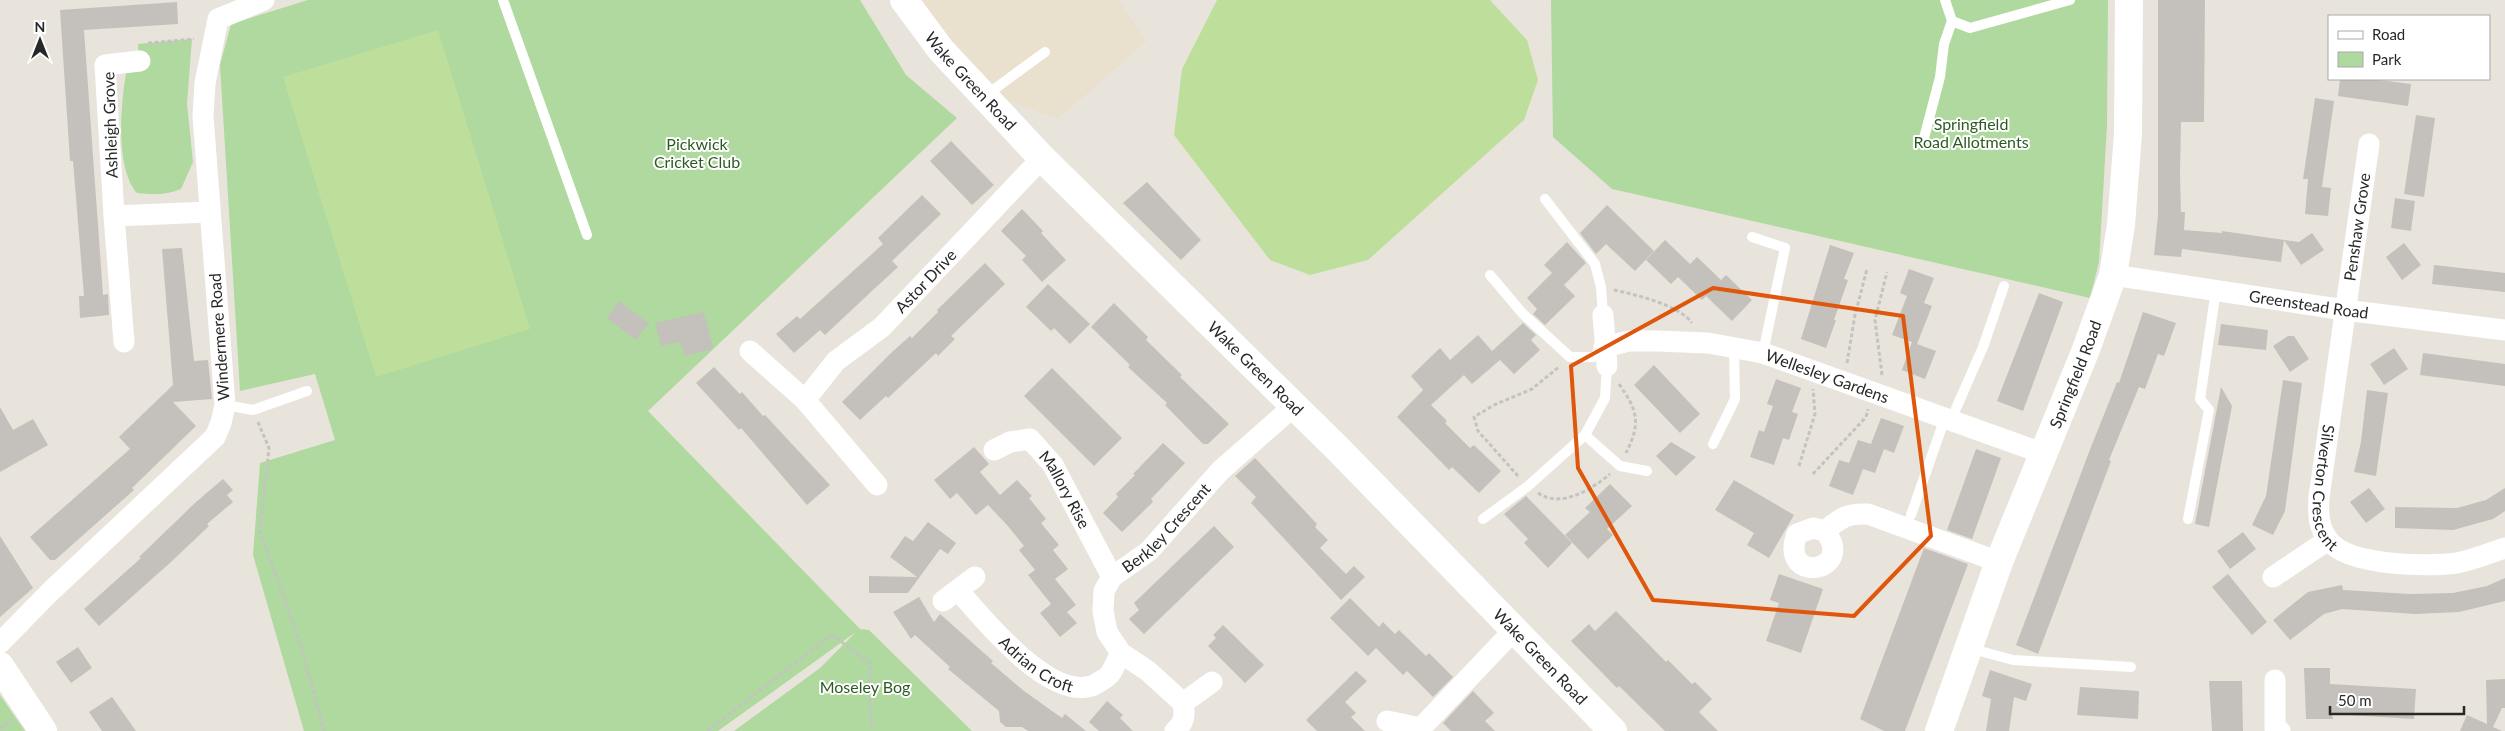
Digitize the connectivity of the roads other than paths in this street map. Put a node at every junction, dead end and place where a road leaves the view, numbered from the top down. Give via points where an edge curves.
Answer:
1 (264, 0) edge
2 (503, 0) edge
3 (904, 0) edge
4 (1945, 0) edge
5 (2070, 0) edge
6 (2129, 0) edge
7 (1952, 21) junction
8 (1045, 52) dead end
9 (140, 61) road end
10 (984, 96) junction
11 (1923, 142) dead end
12 (2369, 144) dead end
13 (1042, 158) junction
14 (1545, 199) dead end
15 (209, 212) junction
16 (114, 216) junction
17 (587, 235) dead end
18 (1752, 237) dead end
19 (1490, 275) dead end
20 (2113, 275) junction
21 (2004, 286) dead end
22 (2216, 290) junction
23 (2345, 310) junction
24 (1602, 315) joint
25 (2505, 330) edge
26 (124, 342) dead end
27 (1734, 349) junction
28 (750, 351) dead end
29 (1763, 353) junction
30 (1605, 357) junction
31 (307, 391) dead end
32 (805, 400) junction
33 (225, 405) junction
34 (1294, 406) junction
35 (1948, 419) junction
36 (1585, 435) junction
37 (1713, 444) dead end
38 (994, 450) dead end
39 (2042, 453) junction
40 (1647, 471) dead end
41 (877, 486) dead end
42 (1911, 515) dead end
43 (1483, 519) dead end
44 (2188, 519) dead end
45 (1825, 531) dead end
46 (2328, 540) junction
47 (2505, 548) edge
48 (1999, 562) junction
49 (975, 577) dead end
50 (1112, 577) junction
51 (2273, 577) dead end
52 (1515, 629) junction
53 (0, 643) edge
54 (1968, 648) junction
55 (1120, 653) junction
56 (0, 666) edge
57 (2131, 666) dead end
58 (2276, 680) dead end
59 (1212, 682) dead end
60 (1183, 703) junction
61 (1388, 721) dead end
62 (1421, 729) edge
63 (42, 731) edge
64 (1175, 731) edge
65 (1613, 731) edge
66 (1939, 731) edge
67 (2280, 731) edge

1 - 15 street, Windermere Road via 218,19 205,83 203,116
2 - 17 lane
3 - 10 street, Wake Green Road via 941,50
4 - 7 lane
5 - 7 lane via 1970,28
6 - 20 street, Springfield Road via 2128,133 2121,225
7 - 11 lane
8 - 10 lane
9 - 16 street, Ashleigh Grove via 105,65
10 - 13 street, Wake Green Road
12 - 23 street, Penshaw Grove
13 - 32 street, Astor Drive via 882,327 836,362
13 - 34 street, Wake Green Road
14 - 24 lane via 1594,264 1601,287
15 - 16 street
15 - 33 street, Windermere Road
16 - 26 street, Ashleigh Grove
18 - 29 lane via 1785,248
19 - 30 lane via 1523,314 1570,357
20 - 22 street, Greenstead Road
20 - 39 street, Springfield Road
21 - 35 lane via 1983,347
22 - 23 street, Greenstead Road
22 - 44 lane via 2200,399 2209,410
23 - 25 street, Greenstead Road
23 - 46 street, Silverton Crescent via 2318,511 2320,526
24 - 30 street
27 - 29 street, Wellesley Gardens
27 - 30 street, Wellesley Gardens via 1708,343 1629,341
27 - 37 lane via 1735,399
28 - 32 street
29 - 35 street, Wellesley Gardens
30 - 36 lane via 1605,398
31 - 33 lane via 253,410
32 - 41 street
33 - 53 street, Windermere Road via 214,437
34 - 50 street, Berkley Crescent via 1220,471 1149,551
34 - 52 street, Wake Green Road
35 - 39 street, Wellesley Gardens
35 - 42 lane
36 - 40 lane via 1620,466
36 - 43 lane via 1528,486
38 - 50 street, Mallory Rise via 1010,442 1030,439 1053,465
39 - 48 street, Springfield Road
45 - 48 street via 1850,514 1868,514
46 - 47 street, Silverton Crescent via 2341,551 2360,558 2422,565 2458,562
46 - 51 street
48 - 54 street, Springfield Road
49 - 55 street, Adrian Croft via 951,595 986,623 1023,660 1054,680 1087,688 1110,675
50 - 55 street, Berkley Crescent via 1104,591 1104,611 1107,632
52 - 62 street
52 - 65 street, Wake Green Road
54 - 57 lane via 2013,660
54 - 66 street, Springfield Road
55 - 60 street, Berkley Crescent via 1148,671
56 - 63 street
58 - 67 street via 2276,729
59 - 60 street
60 - 64 street via 1185,715
61 - 62 street

